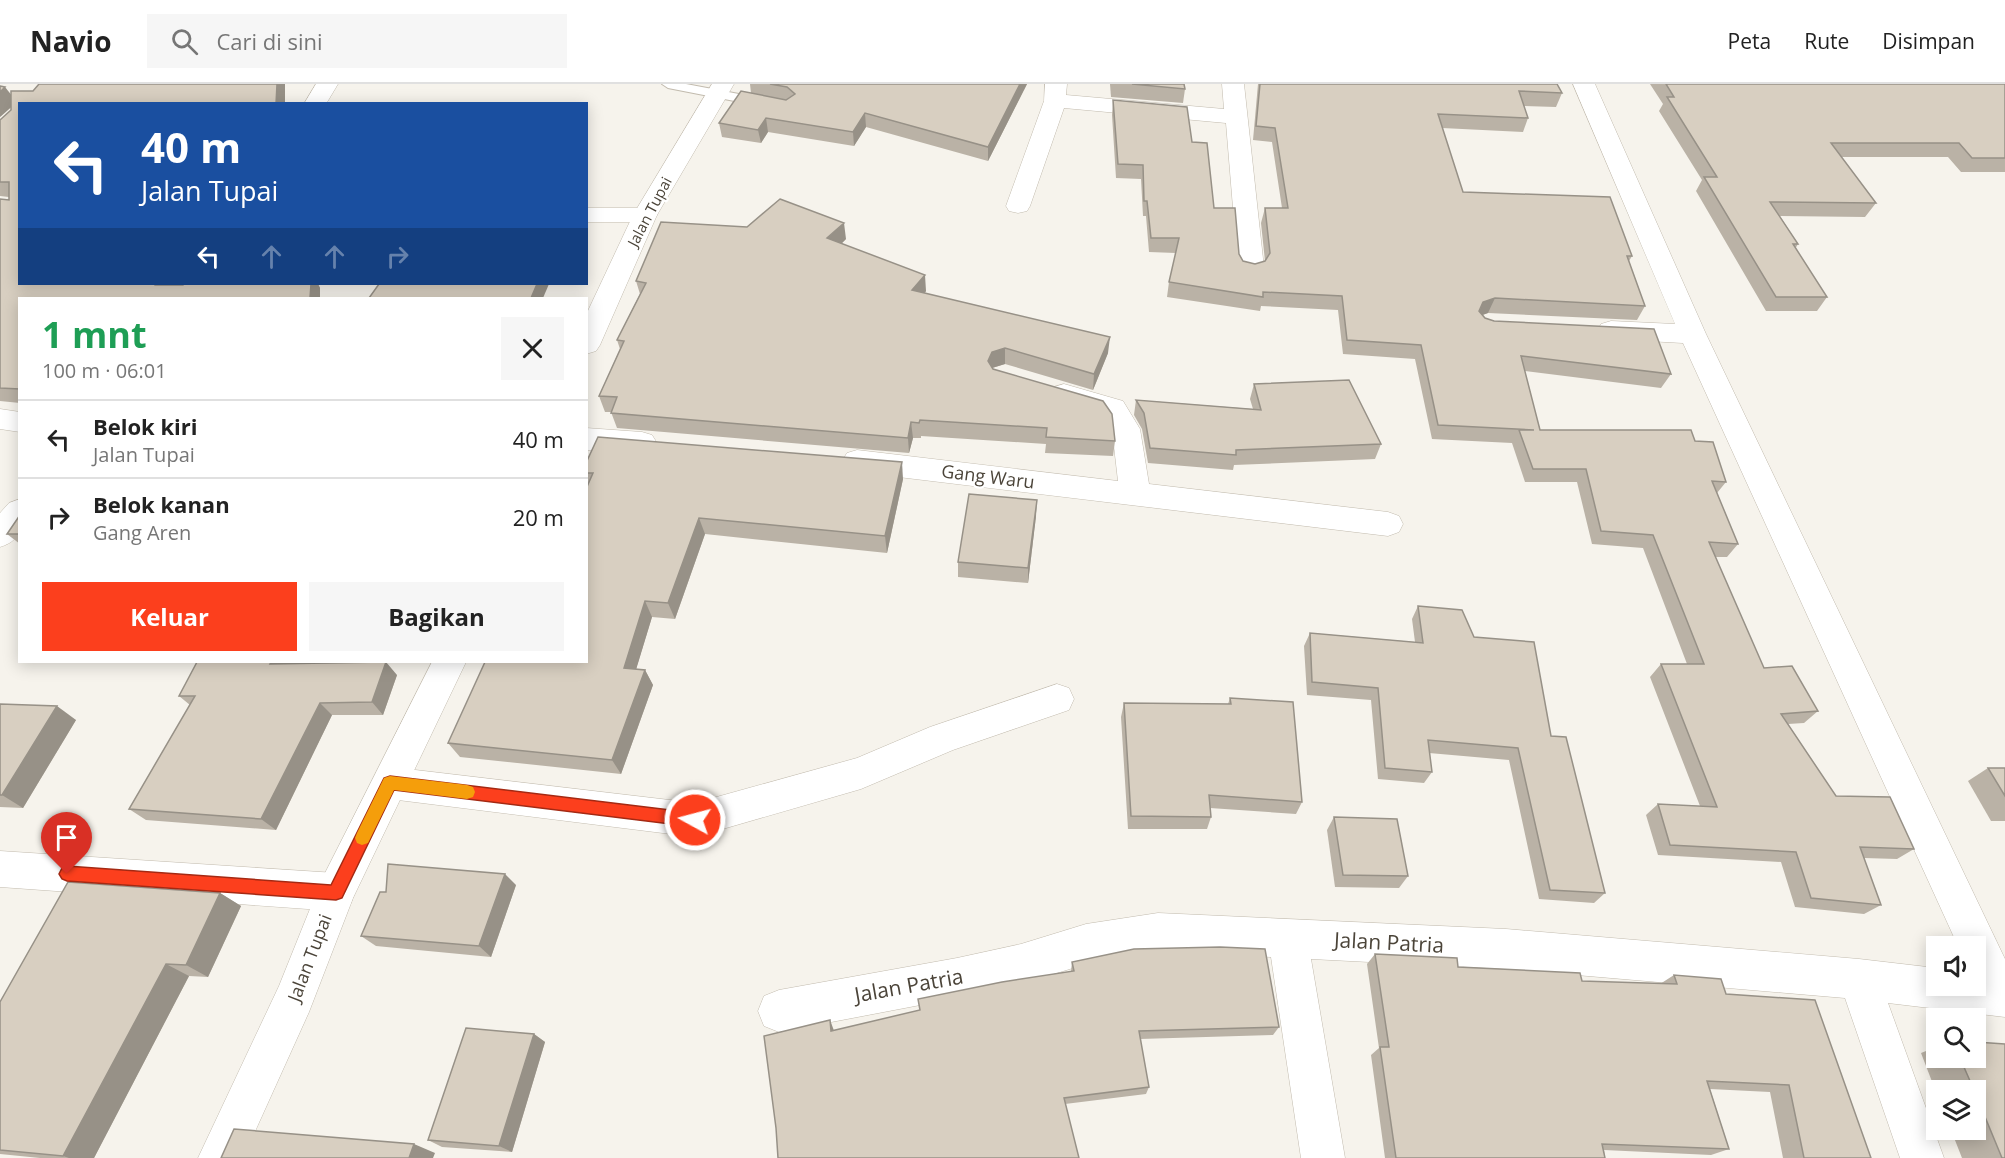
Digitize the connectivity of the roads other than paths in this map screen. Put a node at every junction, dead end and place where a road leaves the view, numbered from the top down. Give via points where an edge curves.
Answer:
1 (327, 84) edge
2 (668, 84) edge
3 (1233, 84) edge
4 (1584, 84) edge
5 (720, 90) edge
6 (1056, 92) edge
7 (316, 102) edge
8 (769, 104) edge
9 (1237, 117) junction
10 (1018, 206) dead end
11 (588, 215) edge
12 (645, 215) junction
13 (1251, 268) edge
14 (1591, 329) edge
15 (1693, 334) junction
16 (588, 341) edge
17 (1035, 385) edge
18 (0, 419) edge
19 (18, 422) edge
20 (588, 439) edge
21 (670, 446) edge
22 (825, 458) edge
23 (1135, 495) junction
24 (18, 513) edge
25 (1389, 524) dead end
26 (0, 535) edge
27 (449, 663) edge
28 (1057, 699) dead end
29 (390, 783) junction
30 (0, 869) edge
31 (336, 892) junction
32 (1288, 938) junction
33 (1859, 979) junction
34 (2003, 997) edge
35 (779, 1011) dead end
36 (220, 1158) edge
37 (1323, 1158) edge
38 (1922, 1158) edge

1 - 7 street
2 - 5 lane
3 - 9 street
4 - 15 street
5 - 8 lane
5 - 12 street, Jalan Tupai
6 - 9 street
6 - 10 street
9 - 13 street
11 - 12 street
12 - 16 street, Jalan Tupai
14 - 15 street
15 - 34 street
17 - 23 street via 1113,408 1126,429
18 - 19 street
20 - 21 street
22 - 23 street, Gang Waru
23 - 25 street, Gang Waru
24 - 26 street
27 - 29 street, Jalan Tupai
28 - 29 street via 943,738 861,773 695,820
29 - 31 street, Jalan Tupai
30 - 31 street
31 - 36 street, Jalan Tupai via 295,998
32 - 33 street, Jalan Patria via 1506,949
32 - 35 street, Jalan Patria via 1158,932 1086,944 957,978
32 - 37 street
33 - 34 street, Jalan Patria
33 - 38 street

